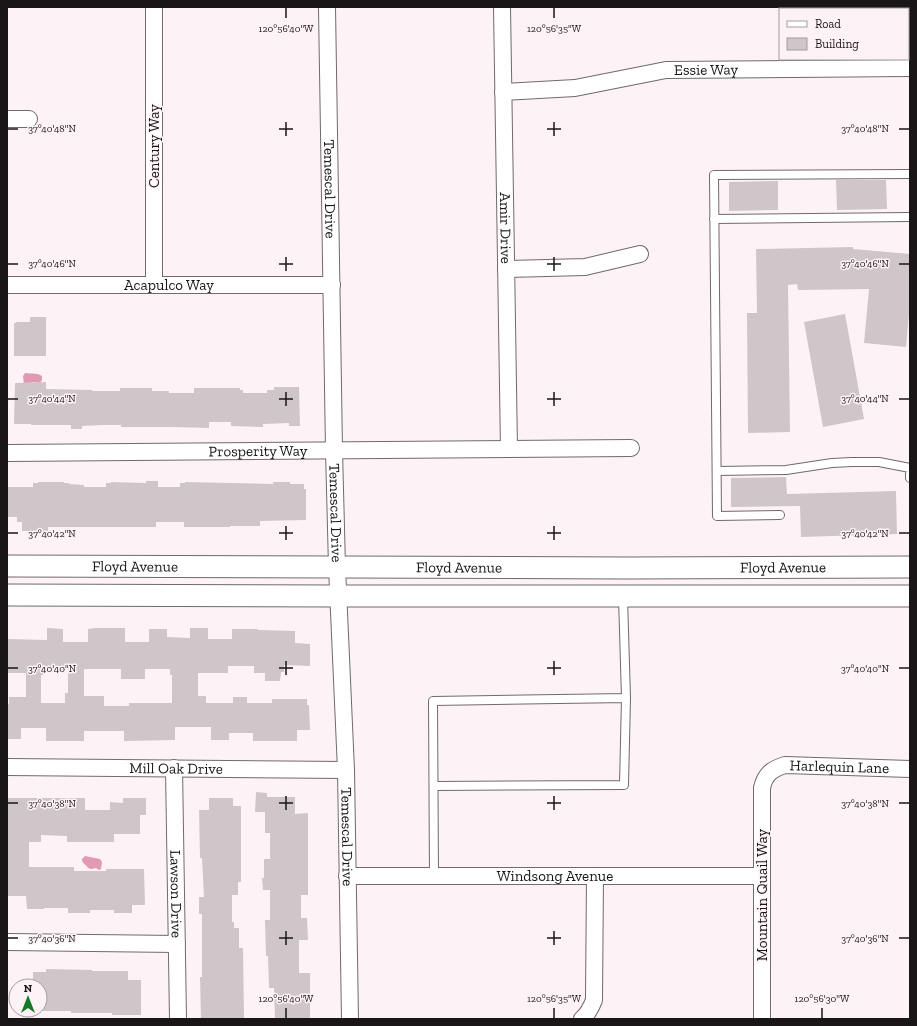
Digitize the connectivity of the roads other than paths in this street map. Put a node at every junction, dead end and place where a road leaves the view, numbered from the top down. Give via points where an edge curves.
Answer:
1 (154, 7) edge
2 (327, 7) edge
3 (502, 7) edge
4 (910, 68) edge
5 (503, 92) junction
6 (7, 119) edge
7 (29, 119) dead end
8 (910, 174) edge
9 (910, 217) edge
10 (714, 218) junction
11 (640, 254) dead end
12 (506, 269) junction
13 (7, 285) edge
14 (154, 285) junction
15 (332, 285) junction
16 (631, 448) dead end
17 (509, 449) junction
18 (334, 450) junction
19 (7, 453) edge
20 (910, 468) edge
21 (717, 471) junction
22 (910, 474) edge
23 (910, 478) edge
24 (780, 515) dead end
25 (7, 566) edge
26 (337, 567) junction
27 (910, 567) edge
28 (7, 595) edge
29 (338, 596) junction
30 (623, 596) junction
31 (910, 596) edge
32 (626, 698) junction
33 (7, 767) edge
34 (174, 768) junction
35 (910, 768) edge
36 (346, 770) junction
37 (770, 772) joint
38 (434, 786) junction
39 (347, 876) junction
40 (434, 876) junction
41 (595, 876) junction
42 (762, 876) junction
43 (7, 942) edge
44 (177, 944) junction
45 (584, 1017) edge
46 (178, 1019) edge
47 (350, 1019) edge
48 (762, 1019) edge

1 - 14 street, Century Way
2 - 15 street, Temescal Drive
3 - 5 street, Amir Drive
4 - 5 street, Essie Way via 666,70 575,88
5 - 12 street, Amir Drive
6 - 7 street
8 - 10 lane via 714,175
9 - 10 lane
10 - 21 lane
11 - 12 street via 585,267
12 - 17 street, Amir Drive
13 - 14 street, Acapulco Way
14 - 15 street, Acapulco Way
15 - 18 street, Temescal Drive
16 - 17 street, Prosperity Way
17 - 18 street, Prosperity Way
18 - 19 street, Prosperity Way
18 - 26 street, Temescal Drive
20 - 21 lane via 879,462 852,462 786,470
21 - 24 lane via 717,516
22 - 23 lane
25 - 26 street, Floyd Avenue
26 - 27 street, Floyd Avenue
26 - 29 street, Temescal Drive
28 - 29 street, Floyd Avenue
29 - 30 street, Floyd Avenue
29 - 36 street, Temescal Drive
30 - 31 street, Floyd Avenue
30 - 32 lane
32 - 38 lane via 624,785
32 - 38 lane via 433,701
33 - 34 street, Mill Oak Drive
34 - 36 street, Mill Oak Drive
34 - 44 street, Lawson Drive
35 - 37 street, Harlequin Lane via 785,765
36 - 39 street, Temescal Drive
37 - 42 street, Mountain Quail Way via 762,788
38 - 40 lane
39 - 40 street, Windsong Avenue
39 - 47 street, Temescal Drive
40 - 41 street, Windsong Avenue
41 - 42 street, Windsong Avenue
41 - 45 street via 594,1000
42 - 48 street, Mountain Quail Way
43 - 44 street
44 - 46 street, Lawson Drive

